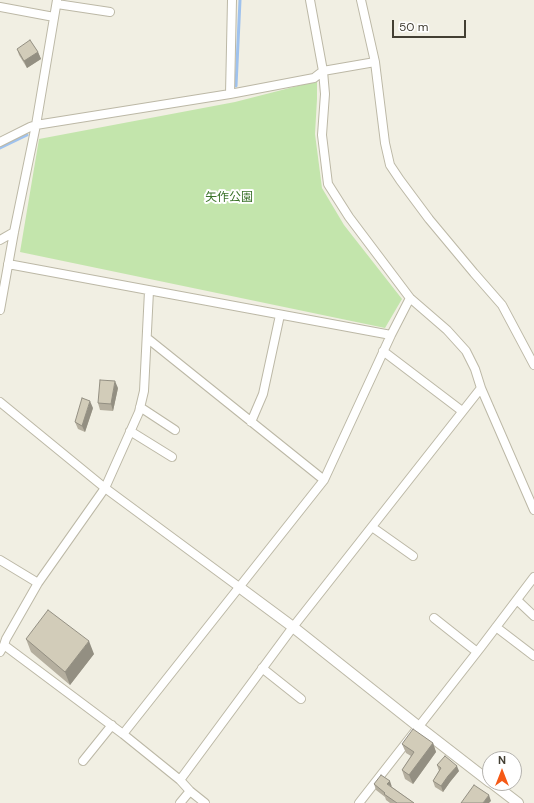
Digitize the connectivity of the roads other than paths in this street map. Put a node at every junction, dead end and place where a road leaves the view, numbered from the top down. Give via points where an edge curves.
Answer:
1 (232, 0) edge
2 (310, 0) edge
3 (361, 0) edge
4 (57, 2) edge
5 (0, 7) edge
6 (110, 12) dead end
7 (54, 17) junction
8 (374, 62) junction
9 (324, 71) junction
10 (230, 94) junction
11 (36, 125) junction
12 (0, 142) edge
13 (14, 232) junction
14 (0, 240) edge
15 (8, 264) junction
16 (149, 291) junction
17 (410, 298) junction
18 (0, 310) edge
19 (280, 315) junction
20 (391, 335) junction
21 (147, 338) junction
22 (383, 351) junction
23 (534, 364) edge
24 (481, 388) junction
25 (0, 402) edge
26 (140, 407) junction
27 (462, 411) junction
28 (251, 422) junction
29 (175, 430) dead end
30 (130, 431) junction
31 (172, 457) dead end
32 (324, 480) junction
33 (105, 488) junction
34 (534, 510) edge
35 (372, 527) junction
36 (413, 556) dead end
37 (0, 560) edge
38 (534, 578) edge
39 (38, 583) junction
40 (239, 587) junction
41 (517, 600) junction
42 (534, 616) edge
43 (434, 618) dead end
44 (293, 627) junction
45 (496, 627) junction
46 (2, 643) edge
47 (477, 652) junction
48 (534, 656) edge
49 (262, 668) junction
50 (300, 700) dead end
51 (112, 725) junction
52 (419, 727) junction
53 (124, 734) junction
54 (83, 761) dead end
55 (482, 775) edge
56 (180, 780) junction
57 (190, 791) junction
58 (503, 791) edge
59 (180, 803) edge
60 (205, 803) edge
61 (359, 803) edge
62 (518, 803) edge

1 - 10 street
2 - 9 street
3 - 8 street
4 - 6 street
4 - 7 street
5 - 7 street
7 - 11 street
8 - 9 street
8 - 23 street via 390,165 429,219 502,305
9 - 10 street via 314,78
9 - 17 street via 322,135 328,184 349,218
10 - 11 street
11 - 12 street
11 - 13 street
13 - 14 street
13 - 15 street
15 - 16 street
15 - 18 street
16 - 19 street
16 - 21 street
17 - 20 street
17 - 24 street via 447,330 466,351
19 - 20 street
19 - 28 street via 264,394
20 - 22 street
21 - 26 street via 144,391
21 - 28 street
22 - 27 street
22 - 32 street
24 - 27 street
24 - 34 street
25 - 33 street
26 - 29 street
26 - 30 street
27 - 35 street
28 - 32 street
30 - 31 street
30 - 33 street
32 - 40 street
33 - 39 street
33 - 40 street
35 - 36 street
35 - 44 street
37 - 39 street
38 - 41 street
39 - 46 street
40 - 44 street
40 - 53 street
41 - 42 street
41 - 45 street
43 - 47 street
44 - 49 street
44 - 52 street
45 - 47 street
45 - 48 street
46 - 51 street
47 - 52 street
49 - 50 street
49 - 56 street
51 - 53 street
51 - 54 street
52 - 55 street
52 - 61 street
53 - 56 street
56 - 57 street
57 - 59 street
57 - 60 street
58 - 62 street

